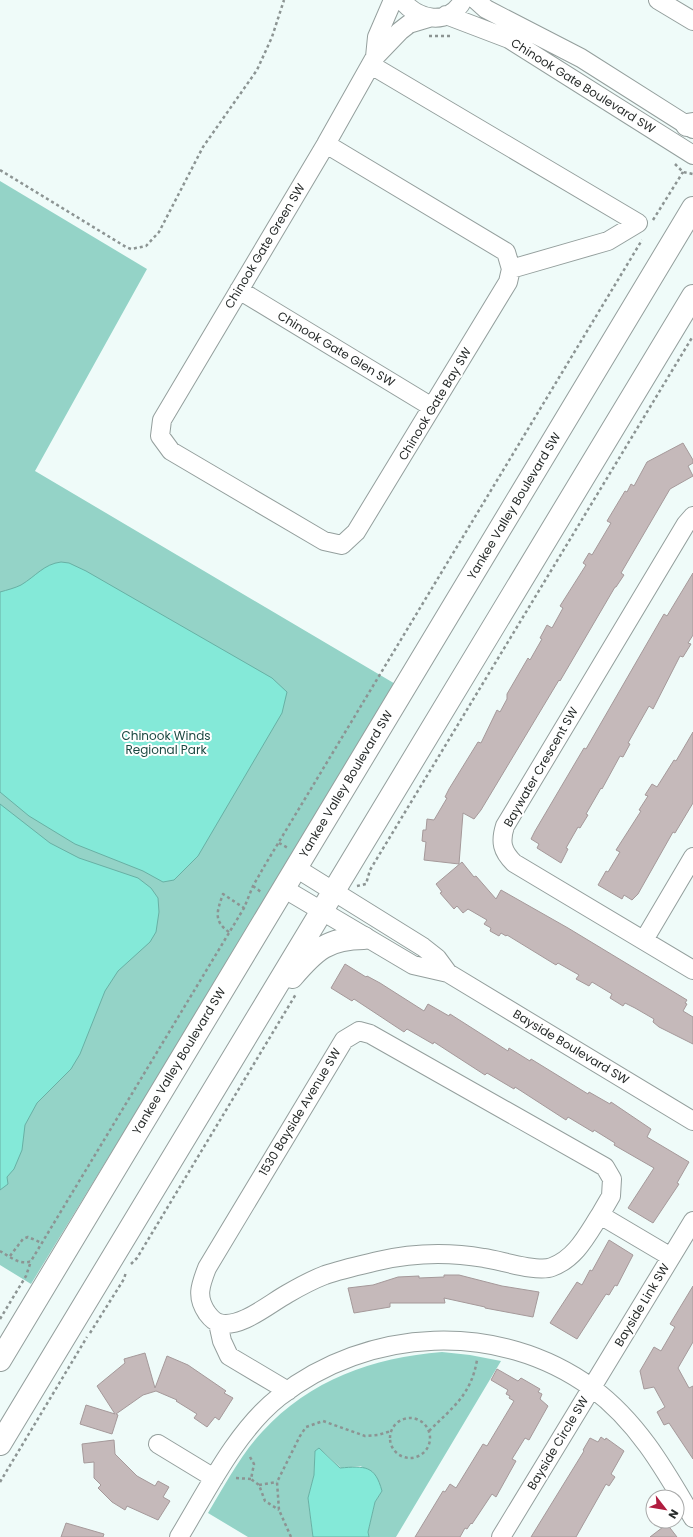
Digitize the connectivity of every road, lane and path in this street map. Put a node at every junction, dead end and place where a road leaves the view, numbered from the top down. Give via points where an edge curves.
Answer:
1 (284, 0) edge
2 (393, 0) edge
3 (402, 0) edge
4 (463, 0) edge
5 (476, 0) edge
6 (658, 0) edge
7 (438, 16) junction
8 (693, 21) edge
9 (422, 36) dead end
10 (456, 36) dead end
11 (373, 61) junction
12 (691, 126) edge
13 (326, 144) junction
14 (693, 155) edge
15 (671, 160) dead end
16 (0, 170) edge
17 (683, 172) junction
18 (693, 174) edge
19 (693, 208) edge
20 (650, 226) dead end
21 (646, 233) dead end
22 (511, 269) junction
23 (239, 290) junction
24 (693, 296) edge
25 (693, 336) edge
26 (432, 407) junction
27 (160, 436) joint
28 (693, 516) edge
29 (693, 857) edge
30 (296, 868) junction
31 (356, 887) dead end
32 (284, 888) junction
33 (334, 891) junction
34 (244, 908) junction
35 (321, 911) junction
36 (229, 932) junction
37 (364, 938) junction
38 (644, 940) junction
39 (693, 970) edge
40 (448, 973) junction
41 (299, 992) dead end
42 (258, 1017) junction
43 (693, 1121) edge
44 (600, 1215) junction
45 (693, 1221) edge
46 (42, 1243) junction
47 (0, 1251) edge
48 (10, 1256) junction
49 (671, 1257) junction
50 (31, 1261) junction
51 (0, 1319) edge
52 (218, 1323) junction
53 (0, 1360) edge
54 (477, 1360) dead end
55 (592, 1388) junction
56 (288, 1391) junction
57 (391, 1431) junction
58 (429, 1431) junction
59 (0, 1444) edge
60 (158, 1444) dead end
61 (250, 1457) dead end
62 (214, 1478) junction
63 (236, 1478) dead end
64 (251, 1479) junction
65 (0, 1482) edge
66 (277, 1482) junction
67 (259, 1485) junction
68 (279, 1510) junction
69 (693, 1518) edge
70 (179, 1537) edge
71 (290, 1537) edge
72 (501, 1537) edge

1 - 16 path via 272,37 257,70 203,147 167,219 146,246 131,249 126,247
2 - 11 street, Chinook Gate Green SW via 377,37
3 - 7 street, Chinook Gate Boulevard SW via 418,15
4 - 7 street via 454,10
5 - 12 street, Chinook Gate Boulevard SW via 486,10 581,58
6 - 8 street
7 - 11 street, Chinook Gate Green SW via 410,24 400,31
7 - 14 street, Chinook Gate Boulevard SW via 509,39
9 - 10 path
11 - 13 street, Chinook Gate Green SW
11 - 22 street via 638,223 608,241
13 - 22 street via 506,252
13 - 23 street, Chinook Gate Green SW
15 - 17 path
17 - 18 path
17 - 20 path
19 - 30 main road, Yankee Valley Boulevard SW
21 - 34 path via 252,886
22 - 26 street, Chinook Gate Bay SW via 508,282
23 - 26 street, Chinook Gate Glen SW
23 - 27 street, Chinook Gate Green SW via 162,420
24 - 33 main road
25 - 31 path via 370,870 366,884
26 - 27 street, Chinook Gate Bay SW via 356,532 342,545 324,541 171,451
28 - 38 street, Baywater Crescent SW via 505,826 502,836 502,848 514,863
29 - 38 street
30 - 32 main road, Yankee Valley Boulevard SW
30 - 33 street, Bayside Boulevard SW
32 - 35 street, Bayside Boulevard SW
32 - 53 main road, Yankee Valley Boulevard SW
33 - 35 main road
33 - 40 street, Bayside Boulevard SW via 423,947 437,958
34 - 36 path
34 - 36 path via 223,894 218,921 220,926
35 - 37 street, Bayside Boulevard SW
35 - 42 main road
36 - 46 path
37 - 40 street, Bayside Boulevard SW via 413,965
37 - 42 main road via 338,940 318,950 298,969
38 - 39 street, Baywater Crescent SW
40 - 43 street, Bayside Boulevard SW
41 - 65 path via 137,1258 127,1268 124,1279
42 - 59 main road
44 - 49 street
44 - 52 street, 1530 Bayside Avenue SW via 581,1245 567,1260 550,1268 529,1267 453,1254 395,1257 325,1276 287,1294 244,1320 227,1324
44 - 52 street, 1530 Bayside Avenue SW via 611,1196 612,1178 605,1167 370,1034 359,1031 344,1040 207,1268 200,1287 200,1303
45 - 49 street, Bayside Link SW
46 - 48 path via 28,1237 23,1239
46 - 50 path
47 - 48 path
48 - 50 path via 21,1263
49 - 55 street, Bayside Link SW
50 - 51 path via 26,1276
52 - 56 street via 229,1356
54 - 58 path via 474,1375 464,1396
55 - 56 street via 558,1368 520,1352 499,1346 433,1340 401,1342 371,1350 338,1362
55 - 69 street, Bayside Circle SW via 634,1427 648,1445
55 - 72 street, Bayside Circle SW
56 - 62 street via 254,1423
57 - 58 path via 394,1425 406,1418 420,1420
57 - 58 path via 390,1444 393,1450 410,1458 417,1457 427,1449
57 - 66 path via 365,1436 323,1421 306,1427
60 - 62 street
61 - 64 path via 254,1464
62 - 70 street
63 - 64 path
64 - 67 path
66 - 67 path
66 - 68 path
67 - 68 path via 264,1501
68 - 71 path

